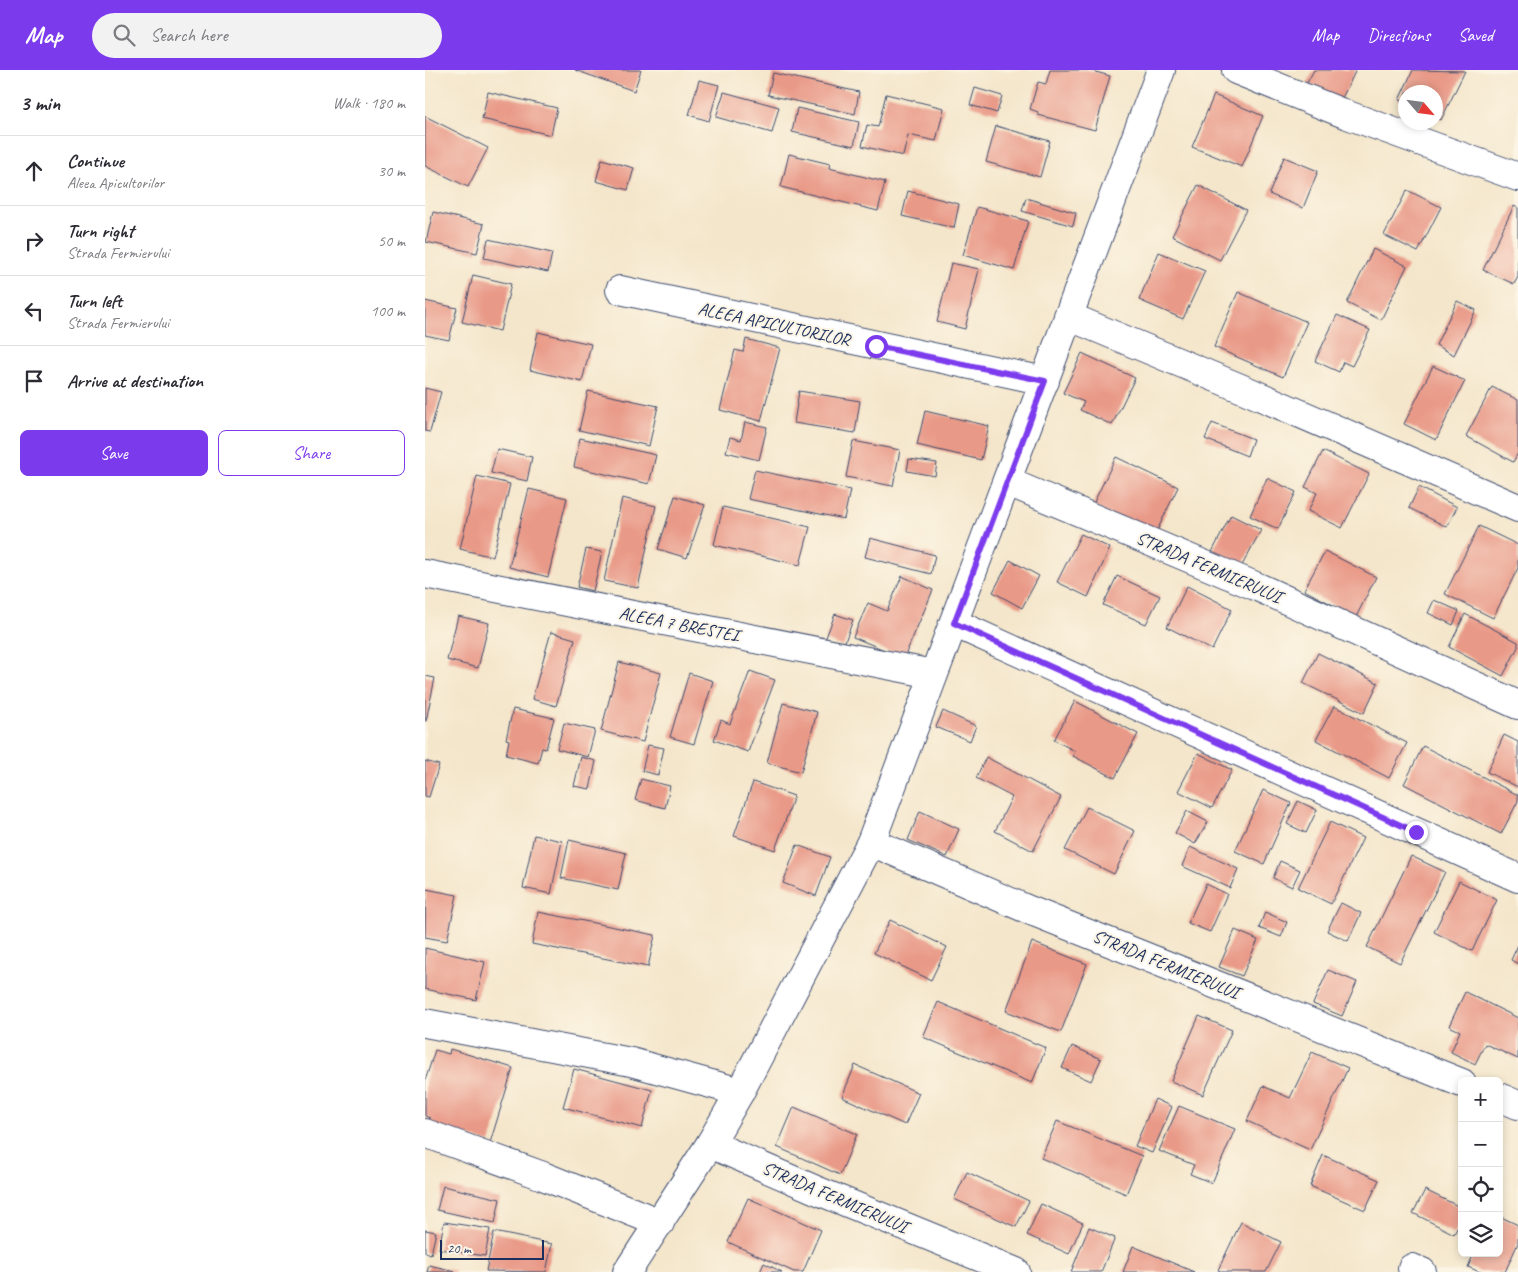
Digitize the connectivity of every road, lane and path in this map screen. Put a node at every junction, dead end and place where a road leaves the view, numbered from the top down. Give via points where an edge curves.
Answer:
1 (1161, 70) edge
2 (1236, 70) edge
3 (1518, 177) edge
4 (620, 290) dead end
5 (1068, 316) junction
6 (1045, 381) junction
7 (1008, 482) junction
8 (1518, 508) edge
9 (425, 574) edge
10 (954, 623) junction
11 (933, 674) junction
12 (1518, 705) edge
13 (871, 842) junction
14 (1518, 878) edge
15 (425, 1023) edge
16 (1458, 1080) edge
17 (740, 1092) junction
18 (1503, 1099) edge
19 (1518, 1105) edge
20 (425, 1133) edge
21 (710, 1144) junction
22 (660, 1223) junction
23 (627, 1272) edge
24 (1016, 1272) edge

1 - 5 street
2 - 3 street
4 - 6 street, ALEEA APICULTORILOR
5 - 6 street
5 - 8 street
6 - 7 street
7 - 10 street
7 - 12 street, STRADA FERMIERULUI via 1260,588
9 - 11 street, ALEEA 7 BRESTEI
10 - 11 street
10 - 14 street
11 - 13 street
13 - 16 street, STRADA FERMIERULUI via 1029,910
13 - 17 street
15 - 17 street via 631,1062
17 - 21 street
18 - 19 street
20 - 22 street
21 - 22 street
21 - 24 street, STRADA FERMIERULUI
22 - 23 street

